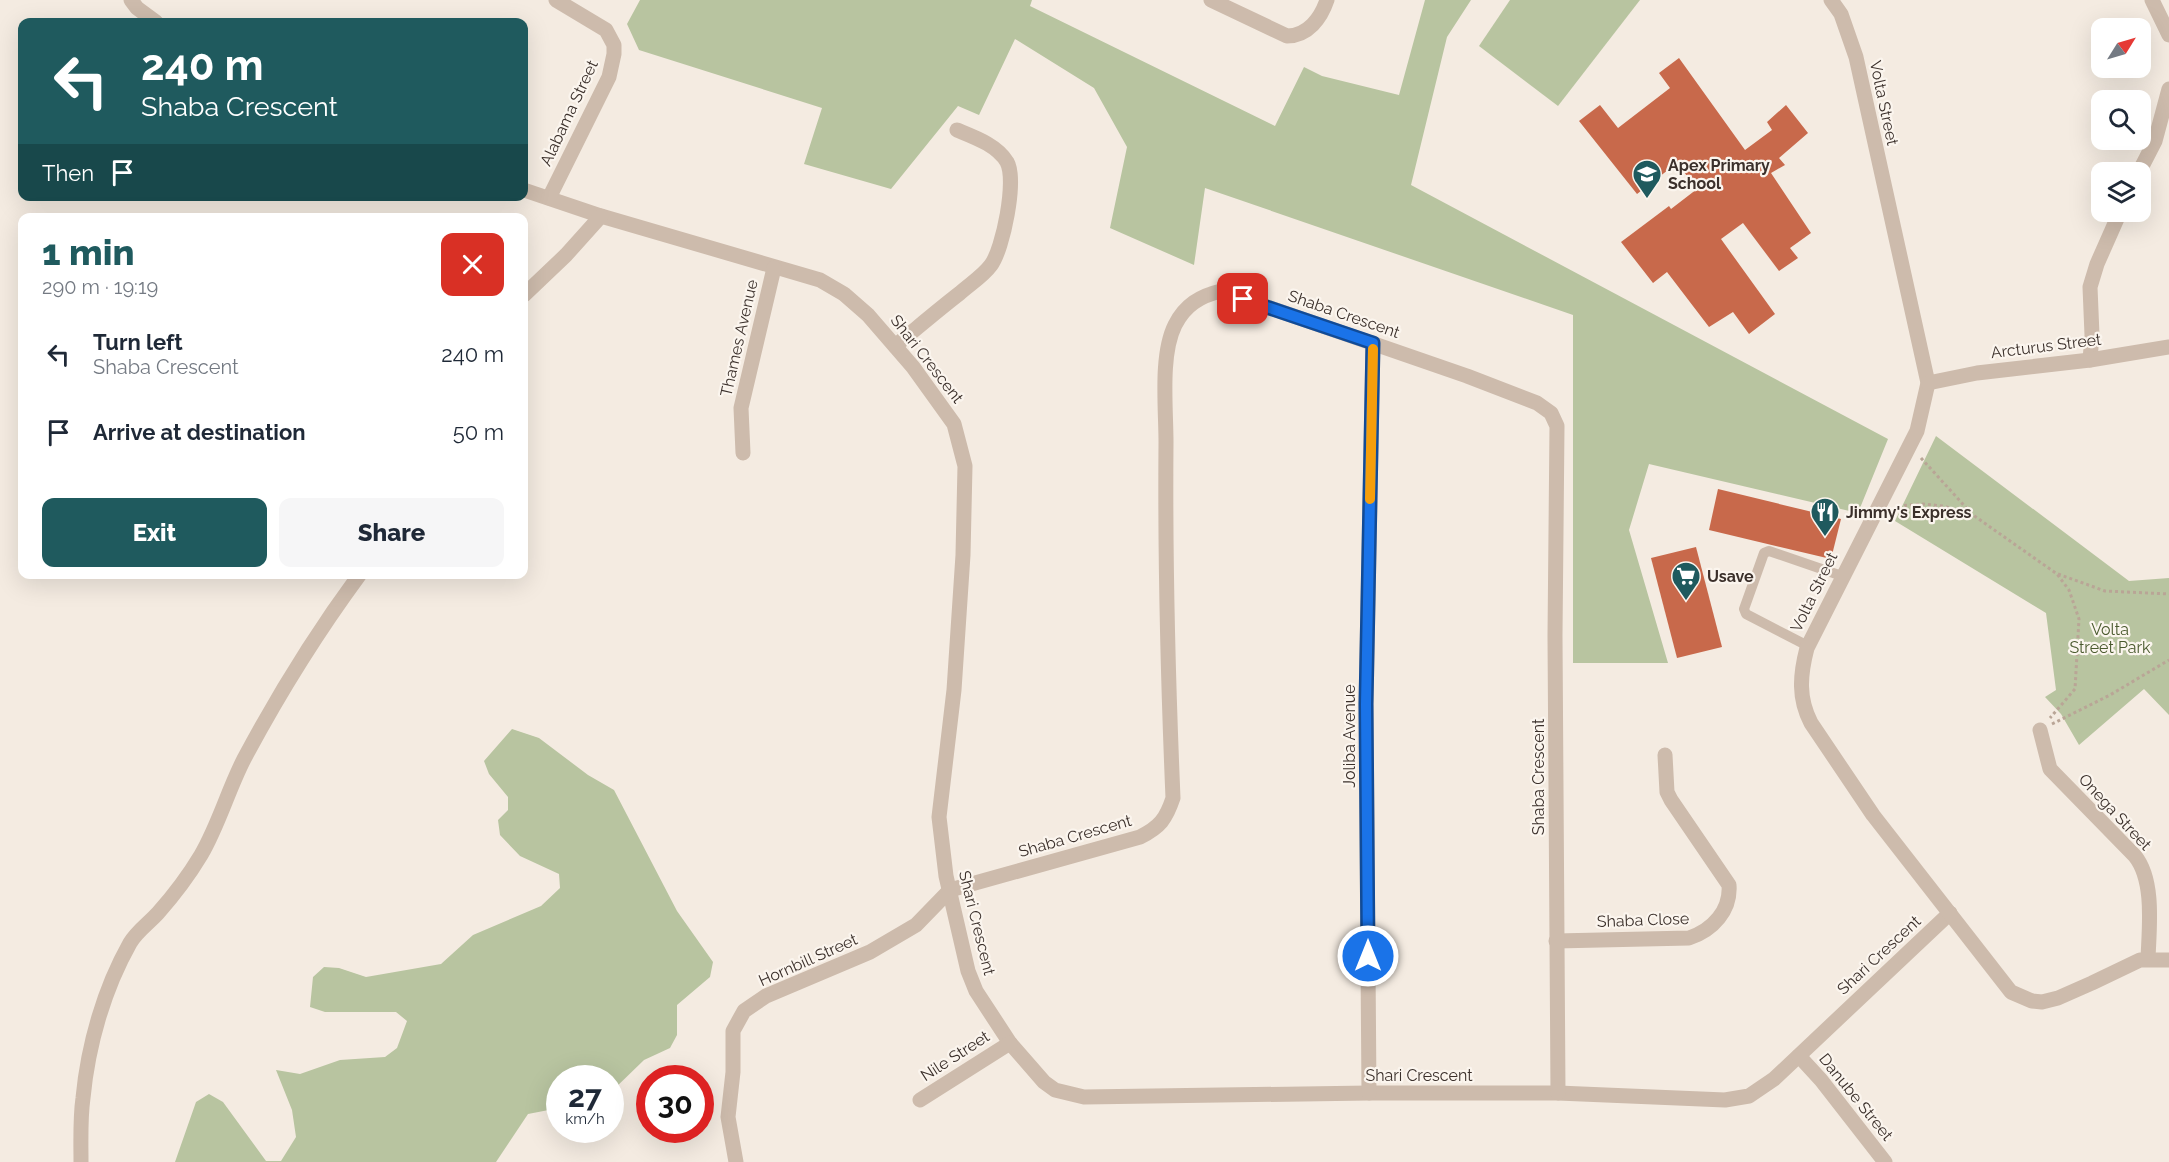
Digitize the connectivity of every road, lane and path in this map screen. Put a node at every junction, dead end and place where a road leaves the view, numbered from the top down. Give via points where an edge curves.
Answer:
1 (131, 0) edge
2 (556, 0) edge
3 (1211, 0) edge
4 (1327, 0) edge
5 (1831, 0) edge
6 (2152, 0) edge
7 (151, 18) edge
8 (2169, 32) edge
9 (2169, 89) edge
10 (957, 130) dead end
11 (2162, 143) edge
12 (2147, 162) edge
13 (528, 191) edge
14 (549, 198) junction
15 (601, 216) junction
16 (2116, 222) edge
17 (774, 267) junction
18 (528, 291) edge
19 (1373, 343) junction
20 (895, 346) junction
21 (2169, 347) edge
22 (2090, 360) junction
23 (1928, 383) junction
24 (1908, 447) junction
25 (743, 453) dead end
26 (1883, 498) junction
27 (1973, 515) junction
28 (2057, 574) junction
29 (1842, 576) junction
30 (356, 579) edge
31 (2169, 594) edge
32 (1808, 646) junction
33 (2169, 660) edge
34 (2040, 730) junction
35 (1665, 755) dead end
36 (950, 890) junction
37 (1950, 913) junction
38 (1556, 940) junction
39 (2148, 959) junction
40 (2169, 960) edge
41 (1010, 1043) junction
42 (1799, 1056) junction
43 (1369, 1093) junction
44 (1558, 1093) junction
45 (920, 1100) dead end
46 (81, 1162) edge
47 (736, 1162) edge
48 (1885, 1162) edge

1 - 7 street
2 - 14 street, Alabama Street via 606,30 614,54 609,77
3 - 4 street via 1287,36 1304,33 1314,24
5 - 23 street, Volta Street via 1856,57
6 - 8 street
9 - 11 street
10 - 20 street via 981,140 1007,162 1011,178 1000,243 990,267
11 - 12 street
13 - 14 street, Shari Crescent
14 - 15 street, Shari Crescent
15 - 17 street, Shari Crescent
15 - 18 street
16 - 22 street via 2090,287
17 - 20 street, Shari Crescent via 820,280 844,294
17 - 25 street, Thames Avenue via 741,408
19 - 36 street, Shaba Crescent via 1221,291 1196,299 1183,312 1166,352 1173,798 1168,812 1157,828 1140,837
19 - 38 street, Shaba Crescent via 1537,403 1551,413 1557,426
19 - 43 street, Joliba Avenue via 1366,704
20 - 36 street, Shari Crescent via 954,424 965,466 954,690 939,817
21 - 22 street, Arcturus Street
22 - 23 street, Arcturus Street via 1977,373
23 - 24 street, Volta Street via 1917,431
24 - 26 street, Volta Street
24 - 27 path
26 - 27 path via 1898,506 1923,504
26 - 29 street, Volta Street
27 - 28 path
28 - 31 path via 2105,591
28 - 34 path via 2069,590 2079,619 2075,689
29 - 32 street, Volta Street
29 - 32 lane via 1769,551 1764,553 1744,609 1746,614
30 - 46 street via 270,714 201,855 180,886 131,941 105,996 83,1099
32 - 37 street, Volta Street via 1800,674 1804,710 1810,723 1873,815
33 - 34 path
34 - 39 street, Onega Street via 2050,769 2135,856 2145,873
35 - 38 street, Shaba Close via 1667,792 1729,885 1729,901 1723,913 1704,932 1689,938
36 - 41 street, Shari Crescent via 976,991
36 - 47 street, Hornbill Street via 916,925 870,952 766,996 744,1011 733,1031 728,1117
37 - 39 street, Volta Street via 2011,992 2032,1001 2058,998
37 - 42 street, Shari Crescent
38 - 44 street, Shaba Crescent
39 - 40 street, Volta Street
41 - 43 street, Shari Crescent via 1044,1082 1056,1090 1084,1097
41 - 45 street, Nile Street
42 - 44 street, Shari Crescent via 1749,1096 1725,1100
42 - 48 street, Danube Street
43 - 44 street, Shari Crescent

